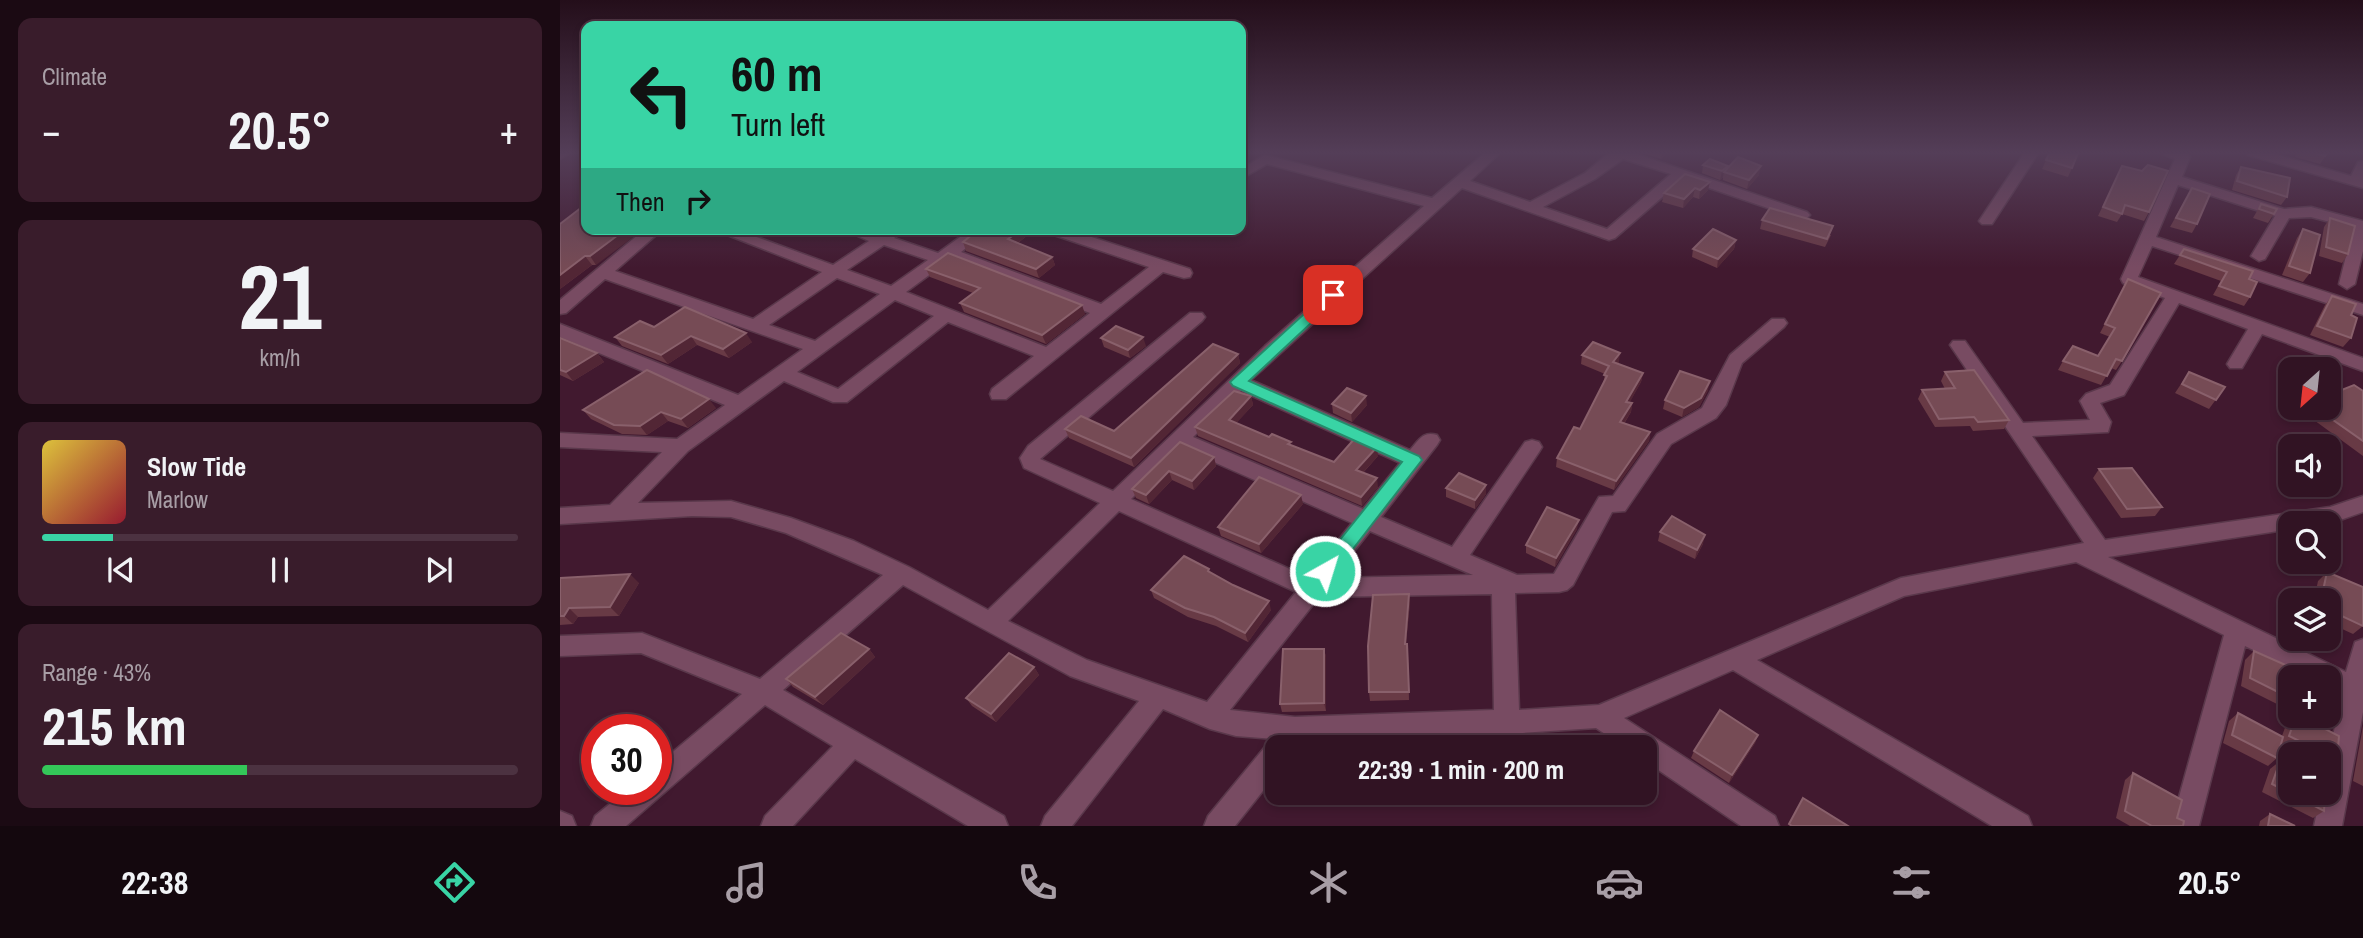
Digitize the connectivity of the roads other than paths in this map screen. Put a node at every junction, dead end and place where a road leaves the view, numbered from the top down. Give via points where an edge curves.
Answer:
1 (1385, 191) edge
2 (1451, 191) edge
3 (1484, 191) edge
4 (1562, 191) edge
5 (1661, 191) edge
6 (1732, 191) edge
7 (2007, 191) edge
8 (2167, 191) edge
9 (2212, 191) edge
10 (1436, 204) junction
11 (1531, 207) junction
12 (2284, 214) junction
13 (1802, 215) edge
14 (1987, 221) dead end
15 (2362, 226) edge
16 (648, 235) edge
17 (735, 235) edge
18 (868, 235) edge
19 (887, 235) edge
20 (974, 235) edge
21 (1070, 235) edge
22 (880, 239) junction
23 (2146, 239) junction
24 (945, 256) junction
25 (2259, 256) dead end
26 (1160, 266) junction
27 (833, 271) junction
28 (603, 273) junction
29 (1184, 273) dead end
30 (2347, 284) dead end
31 (893, 293) junction
32 (2175, 296) junction
33 (560, 309) edge
34 (2363, 310) edge
35 (1102, 311) junction
36 (947, 314) junction
37 (1196, 317) dead end
38 (1779, 323) dead end
39 (755, 326) junction
40 (2258, 326) junction
41 (560, 330) edge
42 (1959, 345) dead end
43 (817, 348) junction
44 (1048, 355) junction
45 (2235, 365) dead end
46 (2363, 365) edge
47 (782, 373) junction
48 (1238, 382) junction
49 (999, 394) dead end
50 (740, 404) junction
51 (2017, 430) junction
52 (1179, 439) junction
53 (560, 440) edge
54 (1430, 440) dead end
55 (681, 446) junction
56 (1532, 447) dead end
57 (1413, 460) junction
58 (1114, 502) junction
59 (2363, 505) edge
60 (617, 511) junction
61 (560, 516) edge
62 (1367, 520) junction
63 (2089, 552) junction
64 (1456, 558) junction
65 (901, 573) junction
66 (1508, 584) junction
67 (1311, 588) junction
68 (990, 623) junction
69 (2237, 631) junction
70 (560, 646) edge
71 (2363, 649) edge
72 (1733, 659) junction
73 (2359, 690) edge
74 (763, 691) junction
75 (1157, 697) junction
76 (1592, 716) junction
77 (1210, 717) junction
78 (1517, 722) junction
79 (1266, 735) edge
80 (1366, 735) edge
81 (851, 744) junction
82 (1265, 767) edge
83 (672, 768) edge
84 (629, 805) edge
85 (605, 826) edge
86 (775, 826) edge
87 (995, 826) edge
88 (1055, 826) edge
89 (1218, 826) edge
90 (1765, 826) edge
91 (2018, 826) edge
92 (2185, 826) edge
93 (2328, 826) edge

1 - 10 street
2 - 10 street
3 - 11 street
4 - 11 street
5 - 11 street via 1609,236
6 - 13 street
7 - 14 street
8 - 23 street
9 - 12 street
10 - 48 street
12 - 15 street via 2311,212
12 - 25 street
15 - 30 street
16 - 28 street
17 - 27 street
18 - 22 street
19 - 22 street
20 - 24 street
21 - 26 street
22 - 24 street
22 - 27 street
23 - 32 street via 2129,279
23 - 34 street
24 - 31 street
24 - 35 street
26 - 29 street
26 - 35 street
27 - 31 street
27 - 39 street
28 - 33 street
28 - 39 street
31 - 36 street
31 - 43 street
32 - 40 street
32 - 51 street via 2117,390 2090,401 2101,427
35 - 44 street
36 - 44 street
36 - 47 street via 840,397
37 - 58 street via 1030,458 1031,463
38 - 66 street via 1735,359 1709,413 1664,439 1618,505 1606,503 1565,578 1550,584
39 - 43 street
40 - 45 street
40 - 46 street
41 - 50 street
42 - 51 street
43 - 47 street
44 - 49 street
47 - 50 street
48 - 52 street
48 - 57 street
50 - 55 street
51 - 63 street
52 - 58 street
52 - 62 street
53 - 55 street
54 - 57 street
55 - 60 street
56 - 64 street
57 - 62 street
58 - 67 street
58 - 68 street
59 - 63 street
60 - 61 street
60 - 65 street via 731,509 791,526
62 - 64 street
62 - 67 street
63 - 69 street
63 - 72 street via 1901,587
64 - 66 street
65 - 68 street
65 - 74 street
66 - 67 street
66 - 78 street
67 - 77 street
68 - 75 street via 1079,667
69 - 73 street
69 - 92 street
70 - 74 street via 642,643
71 - 73 street
72 - 76 street
72 - 91 street
73 - 93 street
74 - 81 street
74 - 83 street
75 - 77 street
75 - 88 street
76 - 78 street
76 - 90 street
77 - 79 street
78 - 80 street
81 - 86 street
81 - 87 street
82 - 89 street
84 - 85 street

